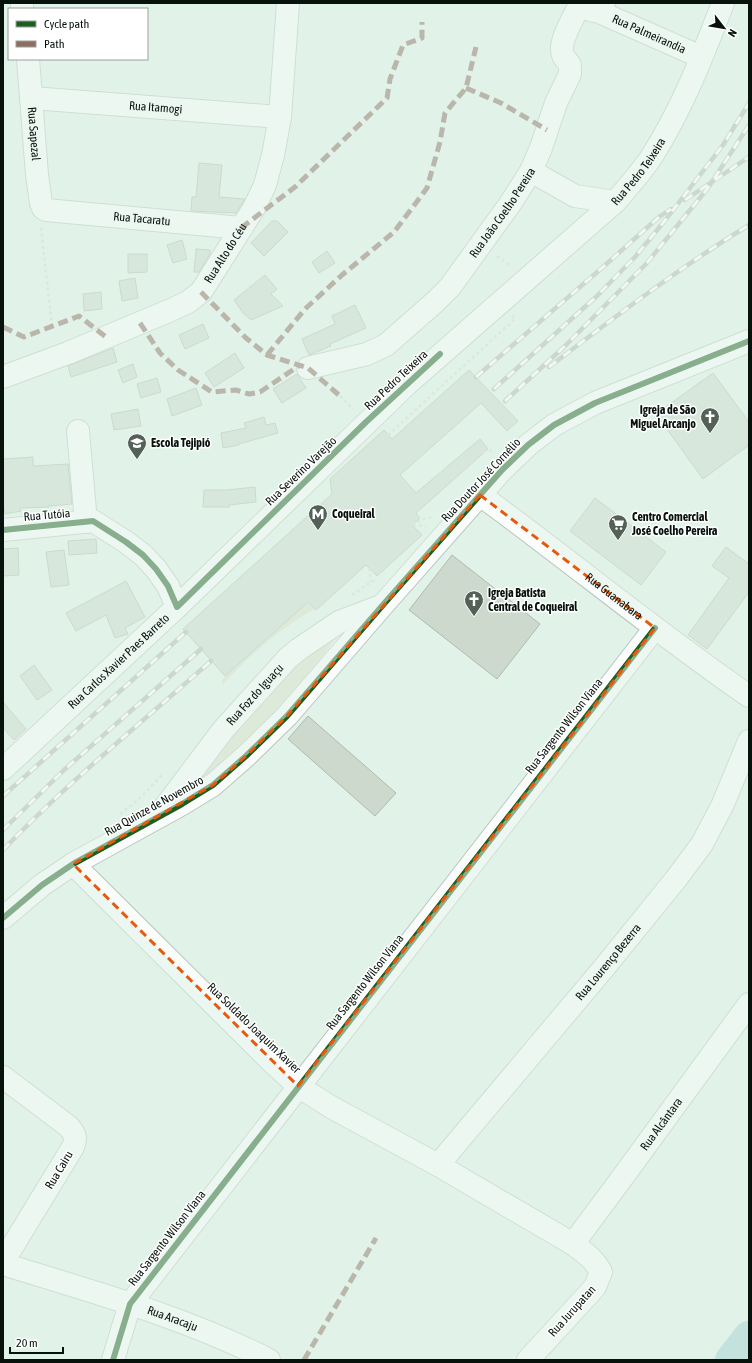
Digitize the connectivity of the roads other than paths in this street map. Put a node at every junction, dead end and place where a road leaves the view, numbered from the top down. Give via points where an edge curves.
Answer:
1 (288, 3) edge
2 (723, 3) edge
3 (601, 7) edge
4 (701, 57) junction
5 (28, 60) edge
6 (32, 98) junction
7 (280, 118) junction
8 (531, 171) junction
9 (615, 202) junction
10 (43, 208) joint
11 (241, 228) junction
12 (749, 341) edge
13 (308, 368) dead end
14 (3, 377) edge
15 (366, 422) joint
16 (78, 431) dead end
17 (480, 495) junction
18 (90, 522) junction
19 (3, 530) edge
20 (250, 535) joint
21 (382, 606) junction
22 (177, 607) junction
23 (655, 628) junction
24 (749, 696) edge
25 (749, 741) edge
26 (3, 769) edge
27 (157, 817) junction
28 (73, 864) junction
29 (3, 918) edge
30 (749, 1004) edge
31 (3, 1077) edge
32 (298, 1086) junction
33 (438, 1165) junction
34 (573, 1244) junction
35 (3, 1263) edge
36 (130, 1304) junction
37 (113, 1360) edge
38 (269, 1360) edge
39 (528, 1360) edge

1 - 7 street, Rua Alto do Céu
2 - 4 street, Rua Pedro Teixeira
3 - 4 street, Rua Palmeirandia
3 - 8 street, Rua João Coelho Pereira via 594,11 579,7 563,41 562,53 570,65 570,74 556,103
4 - 9 street, Rua Pedro Teixeira via 670,126 651,158
5 - 6 street, Rua Sapezal
6 - 7 street, Rua Itamogi
6 - 10 street, Rua Sapezal via 37,175
7 - 11 street, Rua Alto do Céu via 265,185
8 - 9 street via 575,196
8 - 13 street, Rua João Coelho Pereira via 450,287 435,302 386,345 367,354
9 - 15 street, Rua Pedro Teixeira
10 - 11 street, Rua Tacaratu via 50,211
11 - 14 street, Rua Alto do Céu via 194,299 68,353
12 - 17 street, Rua Doutor José Cornélio via 595,403 554,425 528,445
15 - 20 street, Rua Severino Varejão
16 - 18 street
17 - 21 street, Rua Doutor José Cornélio
17 - 23 street, Rua Guanabara
18 - 19 street, Rua Tutóia
18 - 22 street via 126,542 142,555 168,586
20 - 22 street, Rua Carlos Xavier Paes Barreto
21 - 27 street, Rua Quinze de Novembro via 287,716 246,756 213,785
21 - 27 street, Rua Foz do Iguaçu via 339,622 288,658 224,730
22 - 26 street, Rua Carlos Xavier Paes Barreto
23 - 24 street, Rua Guanabara
23 - 32 street, Rua Sargento Wilson Viana
25 - 33 street, Rua Lourenço Bezerra via 723,804 702,844 608,963
27 - 28 street, Rua Quinze de Novembro
28 - 29 street, Rua Quinze de Novembro via 42,885
28 - 32 street, Rua Soldado Joaquim Xavier
30 - 34 street, Rua Alcântara
31 - 35 street, Rua Cairu via 68,1126 76,1141
32 - 33 street, Rua Soldado Joaquim Xavier via 331,1107
32 - 36 street, Rua Sargento Wilson Viana
33 - 34 street, Rua Soldado Joaquim Xavier
34 - 39 street, Rua Jurupatan via 597,1264 601,1272 599,1280 585,1300
35 - 36 street, Rua Aracaju
36 - 37 street, Rua Sargento Wilson Viana
36 - 38 street, Rua Aracaju via 207,1331

